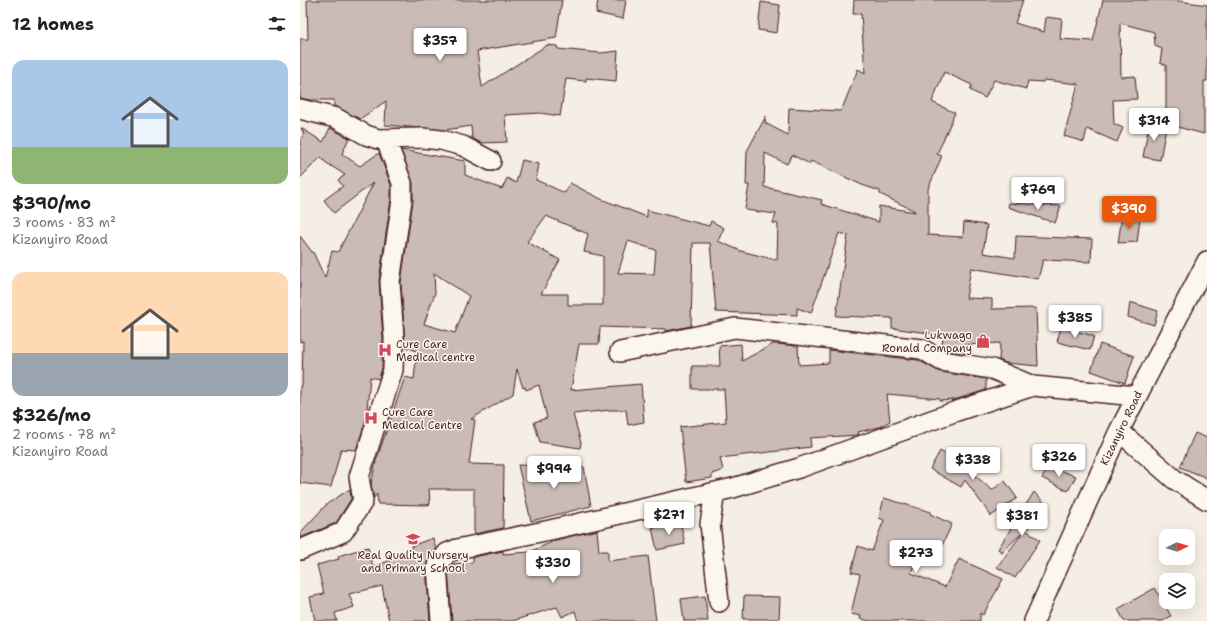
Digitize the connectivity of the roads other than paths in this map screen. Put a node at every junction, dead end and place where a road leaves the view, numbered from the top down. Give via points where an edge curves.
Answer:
1 (300, 109) edge
2 (386, 140) junction
3 (491, 160) dead end
4 (1207, 261) edge
5 (620, 352) dead end
6 (1032, 386) junction
7 (1136, 396) junction
8 (1119, 431) junction
9 (715, 492) junction
10 (1207, 500) edge
11 (300, 550) edge
12 (719, 602) dead end
13 (441, 621) edge
14 (1034, 621) edge

1 - 2 street via 336,118 366,135
2 - 3 street via 441,140 463,146
2 - 11 street via 402,183 402,200 390,282 394,370 359,477 363,501 343,532
4 - 7 street, Kizanyiro Road
5 - 6 street via 735,328 922,349 942,361 992,369
6 - 7 street
6 - 9 street via 799,468
7 - 8 street, Kizanyiro Road
8 - 10 street via 1174,479
8 - 14 street, Kizanyiro Road
9 - 12 street via 710,524
9 - 13 street via 447,553 437,566

